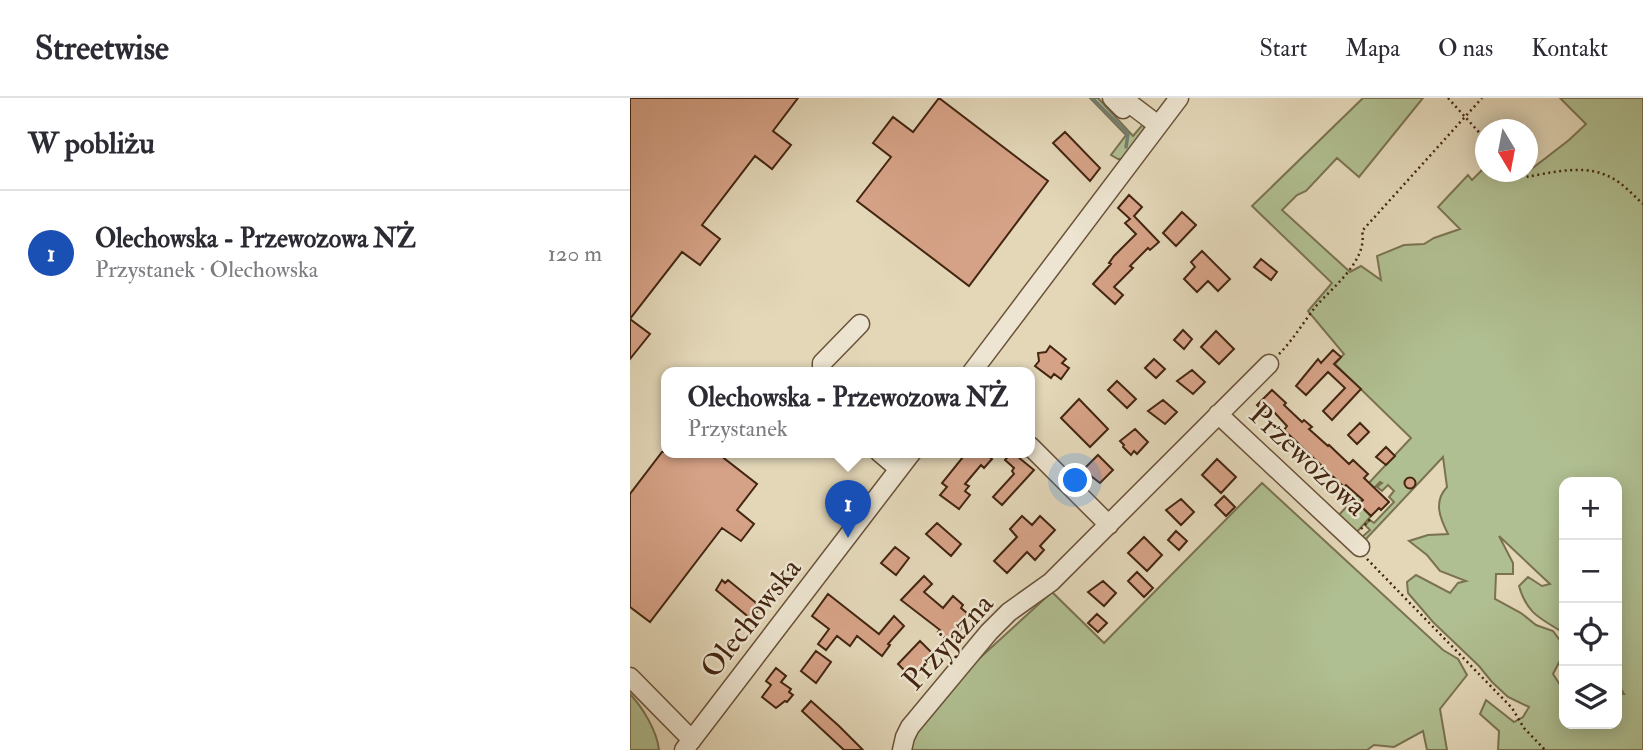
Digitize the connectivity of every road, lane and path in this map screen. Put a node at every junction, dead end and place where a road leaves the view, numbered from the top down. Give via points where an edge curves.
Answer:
1 (1179, 98) edge
2 (1448, 98) edge
3 (1482, 98) edge
4 (1125, 100) edge
5 (1466, 117) junction
6 (1158, 125) junction
7 (1475, 127) edge
8 (1538, 175) edge
9 (1643, 204) edge
10 (860, 324) dead end
11 (1269, 364) joint
12 (822, 367) edge
13 (976, 367) edge
14 (1218, 414) junction
15 (1035, 451) edge
16 (886, 458) edge
17 (907, 458) edge
18 (899, 469) junction
19 (1109, 524) junction
20 (1360, 547) joint
21 (1051, 582) joint
22 (630, 677) edge
23 (688, 745) edge
24 (902, 750) edge
25 (1545, 750) edge

1 - 6 street
2 - 5 path
3 - 5 path
4 - 6 street
5 - 7 path
5 - 11 path via 1362,231 1350,272
6 - 13 street
8 - 9 path via 1602,173
10 - 12 street
11 - 14 street, Przewozowa
14 - 19 street, Przewozowa
14 - 20 street, Przewozowa
15 - 19 street
16 - 18 street
17 - 18 street, Olechowska
18 - 23 street, Olechowska
19 - 21 street, Przewozowa
20 - 25 path via 1369,563 1513,708
21 - 24 street, Przyjazna via 989,632 910,727
22 - 23 street

